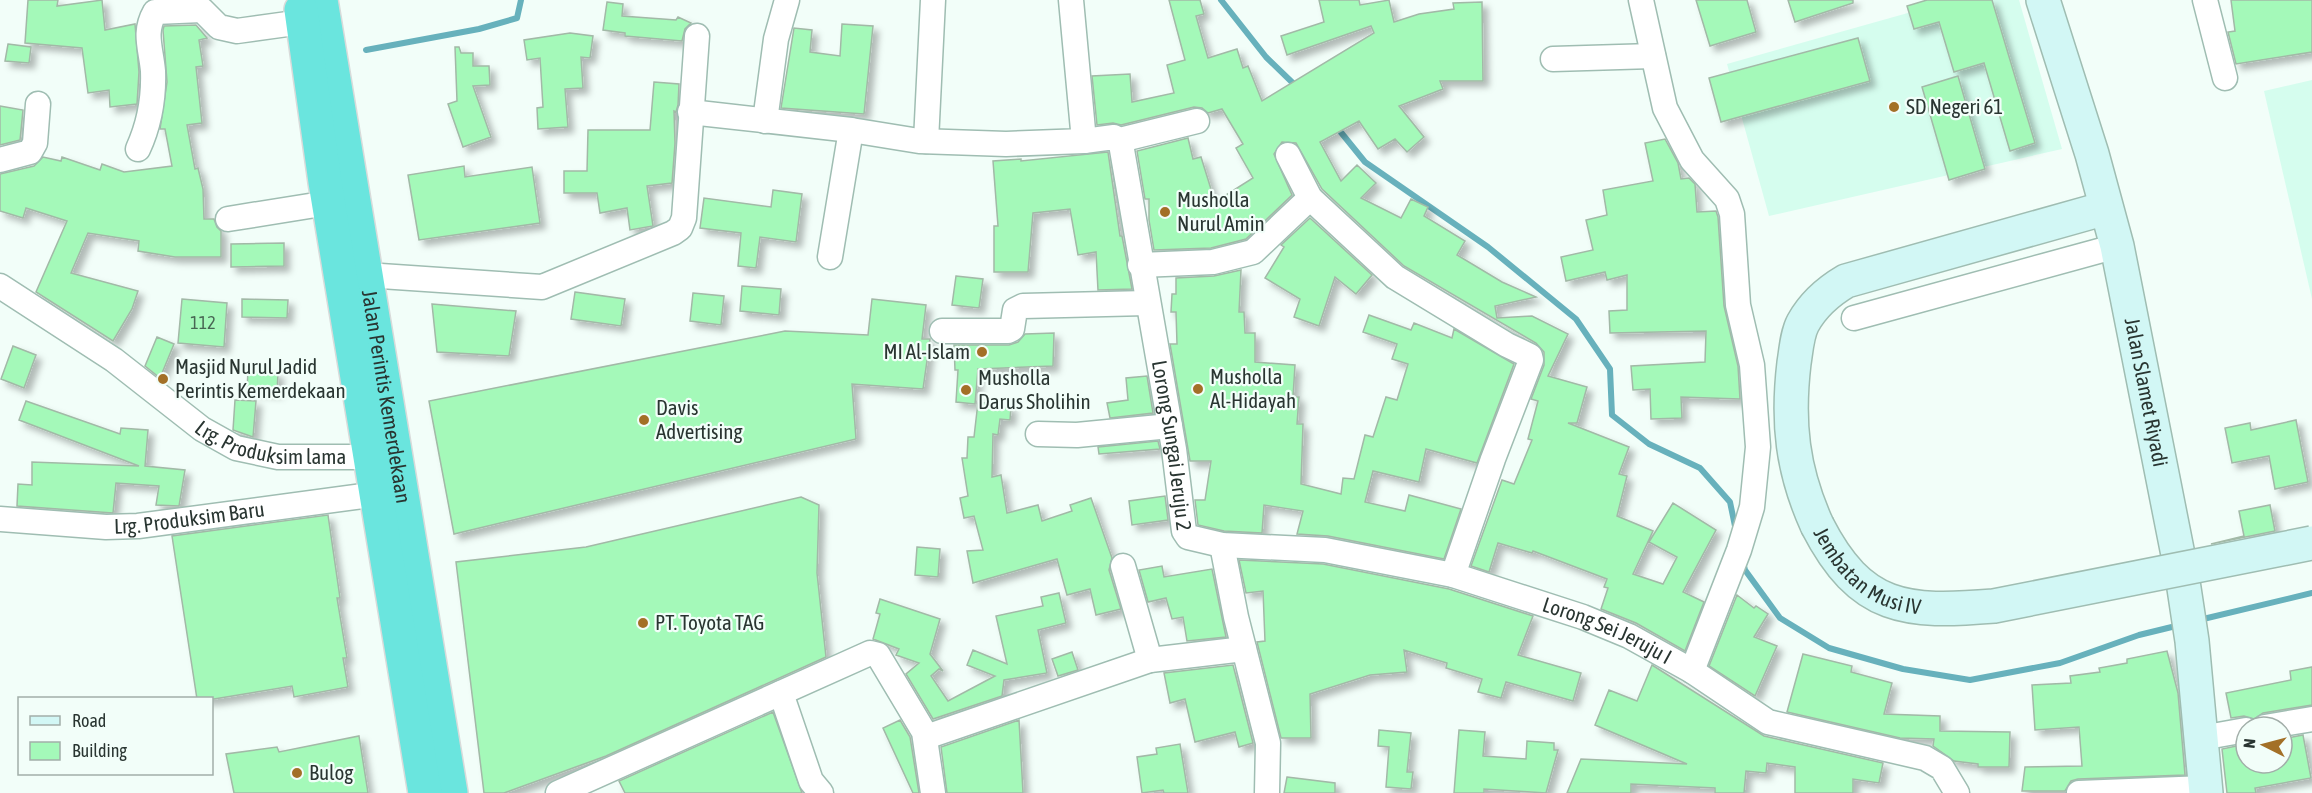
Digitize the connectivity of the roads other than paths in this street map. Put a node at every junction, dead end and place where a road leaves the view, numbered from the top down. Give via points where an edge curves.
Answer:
1 (787, 0) edge
2 (933, 0) edge
3 (1071, 0) edge
4 (1641, 0) edge
5 (2043, 0) edge
6 (2205, 0) edge
7 (307, 7) edge
8 (697, 36) dead end
9 (1653, 56) junction
10 (1553, 59) dead end
11 (2225, 78) dead end
12 (38, 104) dead end
13 (690, 112) junction
14 (765, 121) junction
15 (1197, 121) dead end
16 (850, 130) junction
17 (1120, 140) junction
18 (926, 141) junction
19 (1084, 141) junction
20 (138, 149) dead end
21 (1288, 155) dead end
22 (0, 160) edge
23 (1310, 198) junction
24 (328, 203) junction
25 (2106, 208) junction
26 (228, 219) dead end
27 (2117, 246) junction
28 (830, 257) dead end
29 (1140, 266) junction
30 (366, 275) junction
31 (0, 286) edge
32 (1147, 303) junction
33 (1854, 318) dead end
34 (942, 331) dead end
35 (1170, 426) junction
36 (1038, 434) dead end
37 (370, 457) junction
38 (378, 494) junction
39 (0, 519) edge
40 (2312, 543) edge
41 (1222, 545) junction
42 (1123, 566) dead end
43 (1453, 575) junction
44 (1244, 650) junction
45 (1150, 660) junction
46 (1692, 671) junction
47 (782, 693) junction
48 (2312, 719) edge
49 (2294, 722) edge
50 (921, 729) junction
51 (2234, 732) edge
52 (2200, 738) junction
53 (610, 782) edge
54 (2205, 790) edge
55 (425, 793) edge
56 (451, 793) edge
57 (558, 793) edge
58 (821, 793) edge
59 (933, 793) edge
60 (1268, 793) edge
61 (1957, 793) edge
62 (2079, 793) edge

1 - 14 street via 776,39
2 - 18 street
3 - 19 street
4 - 9 street
5 - 25 street, Jalan Slamet Riyadi
6 - 11 street
7 - 20 street via 237,31 219,27 202,10 155,12 147,26 153,73 148,126
7 - 24 highway
7 - 30 highway, Jalan Perintis Kemerdekaan
8 - 13 street
9 - 10 street
9 - 46 street via 1665,108 1678,138 1727,199 1732,214 1738,304 1752,364 1758,447 1752,507
12 - 22 street via 35,143 30,152
13 - 14 street
13 - 30 street via 684,218 673,233 542,287
14 - 16 street
15 - 17 street
16 - 18 street
16 - 28 street
17 - 19 street via 1114,137
17 - 29 street, Lorong Sungai Jeruju 2
18 - 19 street
21 - 23 street
23 - 29 street via 1253,252 1213,262
23 - 43 street via 1395,277 1530,356
24 - 26 street
24 - 37 highway
25 - 27 street, Jalan Slamet Riyadi
25 - 40 street, Jembatan Musi IV, bridge via 1846,281 1829,291 1803,324 1796,348 1790,429 1817,525 1839,562 1859,585 1883,598 1909,608 1942,610 1994,606
27 - 33 street
27 - 52 street, Jalan Slamet Riyadi via 2190,626
29 - 32 street, Lorong Sungai Jeruju 2
30 - 56 highway, Jalan Perintis Kemerdekaan
31 - 37 street, Lrg. Produksim lama via 114,360 202,429 236,448 278,457
32 - 34 street via 1023,306 1015,310 1012,329 1008,331
32 - 35 street, Lorong Sungai Jeruju 2
35 - 36 street via 1077,435
35 - 41 street, Lorong Sungai Jeruju 2 via 1185,534
37 - 38 highway
38 - 39 street, Lrg. Produksim Baru via 138,526
38 - 55 highway
41 - 43 street, Lorong Sei Jeruju I via 1325,550
41 - 44 street, Lorong Sungai Jeruju 2
42 - 45 street
43 - 46 street, Lorong Sei Jeruju I via 1583,617 1629,636
44 - 45 street
44 - 60 street, Lorong Sungai Jeruju 2 via 1268,743
45 - 50 street
46 - 61 street, Lorong Sei Jeruju I via 1768,722 1925,758 1942,768
47 - 50 street via 870,653 878,655
47 - 53 street
47 - 58 street via 811,781
48 - 49 street
50 - 59 street
51 - 52 street
52 - 54 street, Jalan Slamet Riyadi
53 - 57 street
54 - 62 street

